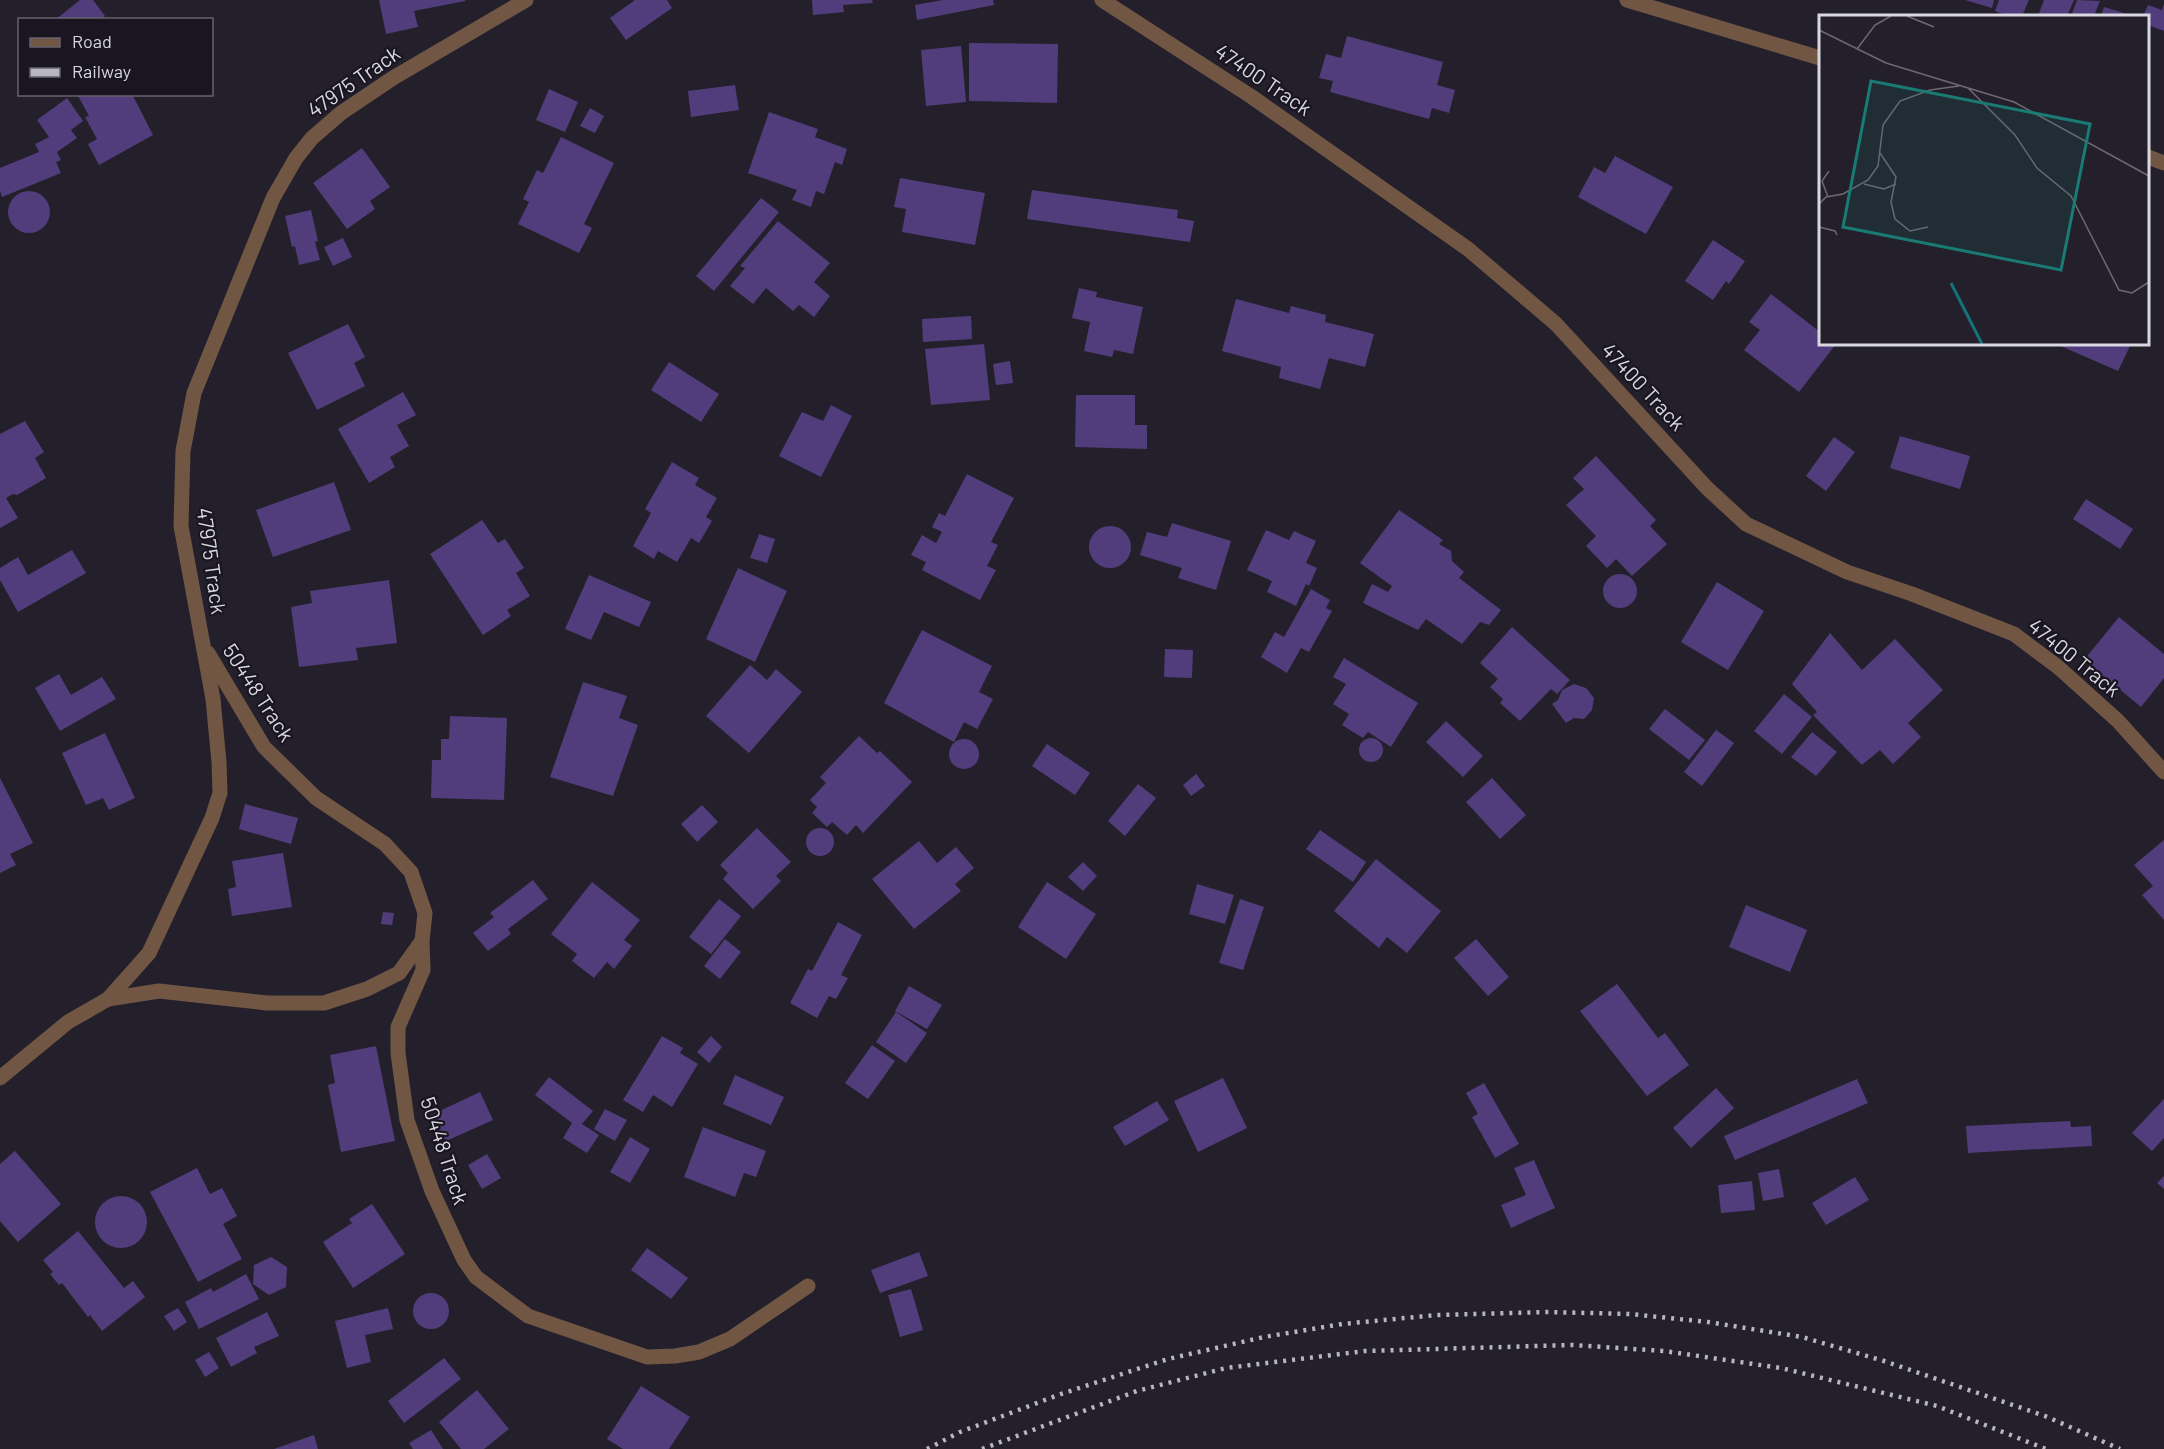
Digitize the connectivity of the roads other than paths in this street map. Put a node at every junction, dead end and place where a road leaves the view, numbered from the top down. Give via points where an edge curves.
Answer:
1 (526, 0) edge
2 (1102, 0) edge
3 (1627, 0) edge
4 (1819, 57) edge
5 (2149, 158) edge
6 (2164, 163) edge
7 (203, 645) junction
8 (2164, 772) edge
9 (422, 941) junction
10 (108, 999) junction
11 (0, 1078) edge
12 (808, 1286) dead end

1 - 7 street, 47975 Track via 341,113 312,138 273,198 194,393 183,451 181,526
2 - 8 street, 47400 Track via 1252,97 1468,249 1556,324 1707,488 1746,524 1847,572 2014,634 2118,721
3 - 4 street
5 - 6 street
7 - 9 street, 50448 Track via 264,747 316,798 385,844 411,872 425,914
7 - 10 street, 47975 Track via 213,699 220,793 149,952
9 - 10 street via 399,973 324,1003 267,1003 159,991
9 - 12 street, 50448 Track via 423,969 398,1027 407,1120 432,1191 476,1277 528,1316 647,1357 699,1352 730,1339
10 - 11 street, 47975 Track via 68,1022

